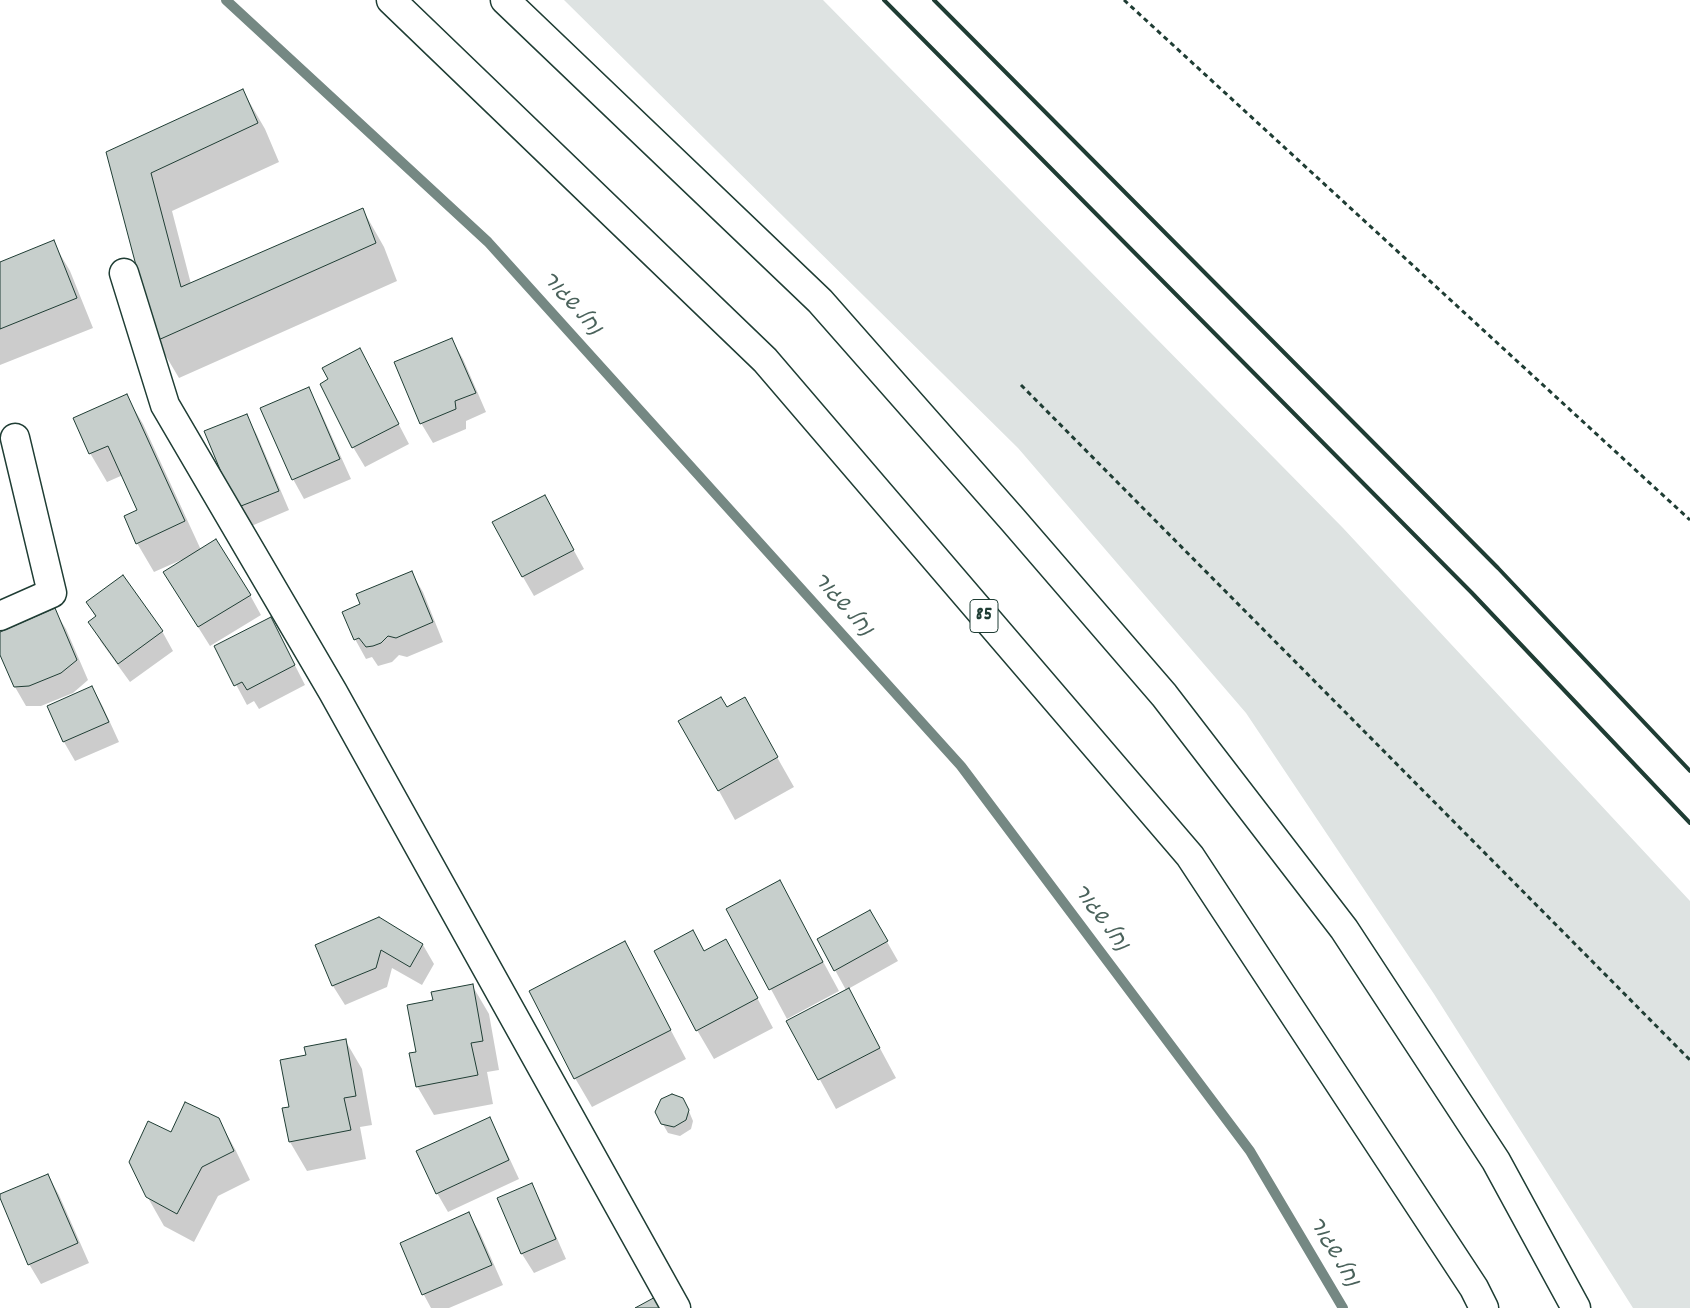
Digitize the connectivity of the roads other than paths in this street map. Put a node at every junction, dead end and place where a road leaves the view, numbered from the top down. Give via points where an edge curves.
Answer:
1 (391, 0) edge
2 (506, 0) edge
3 (124, 273) dead end
4 (15, 438) dead end
5 (0, 616) edge
6 (676, 1308) edge
7 (1484, 1308) edge
8 (1576, 1308) edge

1 - 7 main road, 85 via 765,360 1190,856 1474,1288
2 - 8 main road via 820,301 1164,695 1344,929 1496,1161
3 - 6 main road via 165,405 333,692
4 - 5 main road via 52,593

